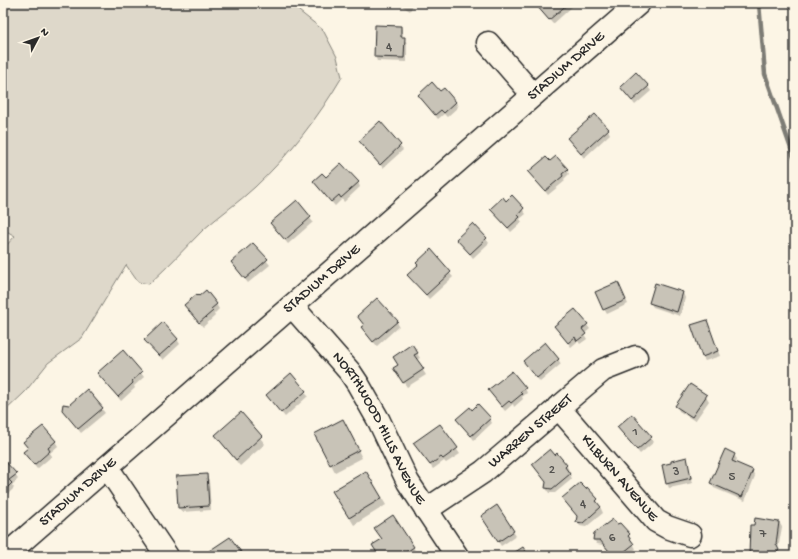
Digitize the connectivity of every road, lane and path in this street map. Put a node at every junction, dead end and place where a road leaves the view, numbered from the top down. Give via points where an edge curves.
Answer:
1 (639, 3) edge
2 (488, 43) dead end
3 (533, 95) junction
4 (292, 306) junction
5 (636, 357) dead end
6 (558, 407) junction
7 (107, 467) junction
8 (426, 510) junction
9 (690, 536) dead end
10 (5, 556) edge
11 (167, 556) edge
12 (457, 556) edge

1 - 3 street, STADIUM DRIVE
2 - 3 street
3 - 4 street, STADIUM DRIVE
4 - 7 street, STADIUM DRIVE
4 - 8 street, NORTHWOOD HILLS AVENUE via 358,384 408,482
5 - 6 street, WARREN STREET via 604,370
6 - 8 street, WARREN STREET via 483,472
6 - 9 street, KILBURN AVENUE via 656,521
7 - 10 street, STADIUM DRIVE
7 - 11 street
8 - 12 street, NORTHWOOD HILLS AVENUE

